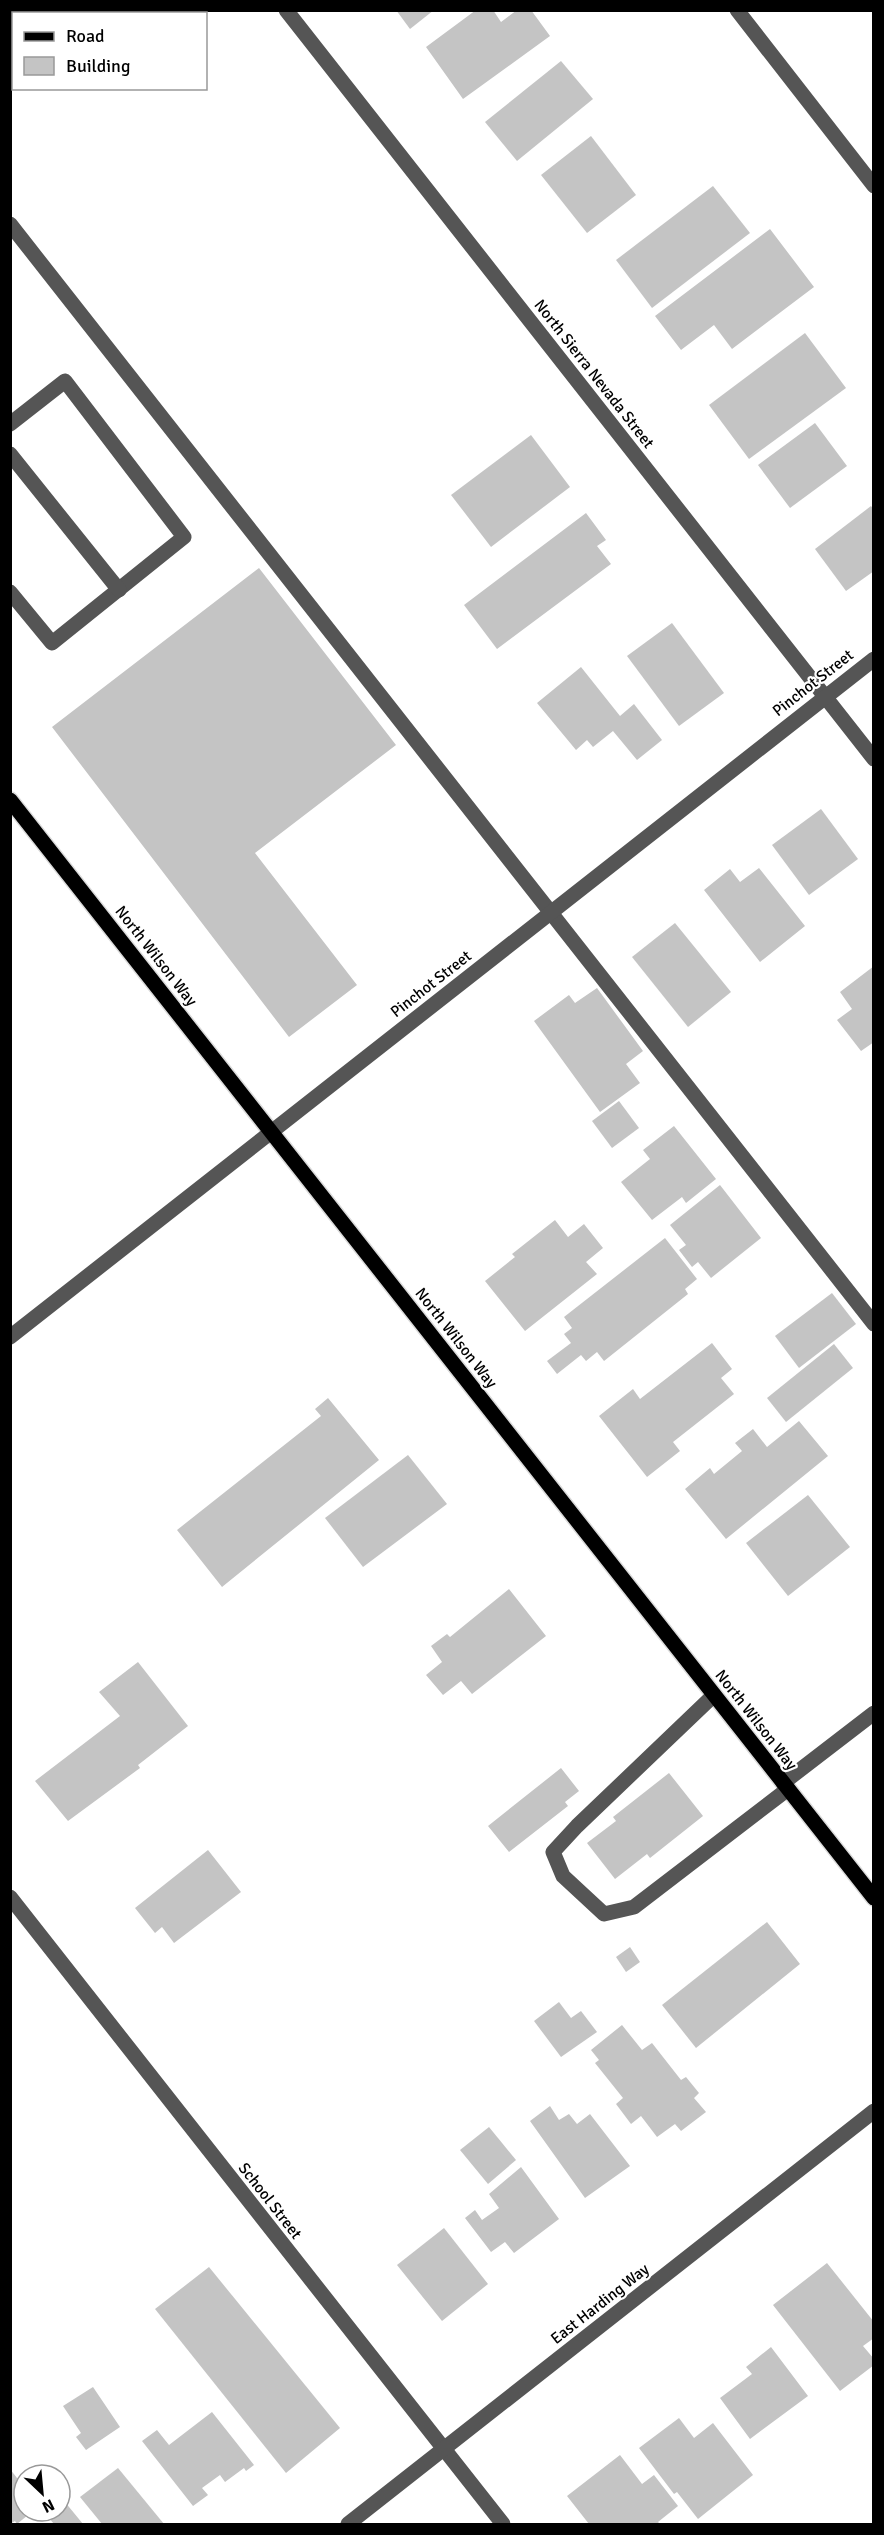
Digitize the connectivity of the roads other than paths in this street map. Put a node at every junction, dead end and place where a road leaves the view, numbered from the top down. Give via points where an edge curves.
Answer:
1 (286, 10) edge
2 (737, 10) edge
3 (873, 186) edge
4 (10, 224) edge
5 (10, 424) edge
6 (10, 454) edge
7 (118, 590) junction
8 (10, 592) edge
9 (873, 659) edge
10 (825, 697) junction
11 (873, 759) edge
12 (10, 800) edge
13 (551, 913) junction
14 (272, 1132) junction
15 (873, 1324) edge
16 (10, 1337) edge
17 (714, 1695) junction
18 (873, 1713) edge
19 (786, 1786) junction
20 (10, 1897) edge
21 (873, 1898) edge
22 (873, 2111) edge
23 (444, 2449) junction
24 (348, 2524) edge
25 (503, 2524) edge

1 - 10 street, North Sierra Nevada Street
2 - 3 street
4 - 13 street
5 - 7 street via 65,381 184,537
6 - 7 street
7 - 8 street via 52,643
9 - 10 street, Pinchot Street
10 - 11 street, North Sierra Nevada Street
10 - 13 street, Pinchot Street
12 - 14 main road, North Wilson Way
13 - 14 street, Pinchot Street
13 - 15 street
14 - 16 street, Pinchot Street
14 - 17 main road, North Wilson Way
17 - 19 main road, North Wilson Way
17 - 19 street via 553,1852 563,1876 604,1914 633,1907 710,1851
18 - 19 street
19 - 21 main road, North Wilson Way
20 - 23 street, School Street
22 - 23 street, East Harding Way
23 - 24 street, East Harding Way
23 - 25 street, School Street

